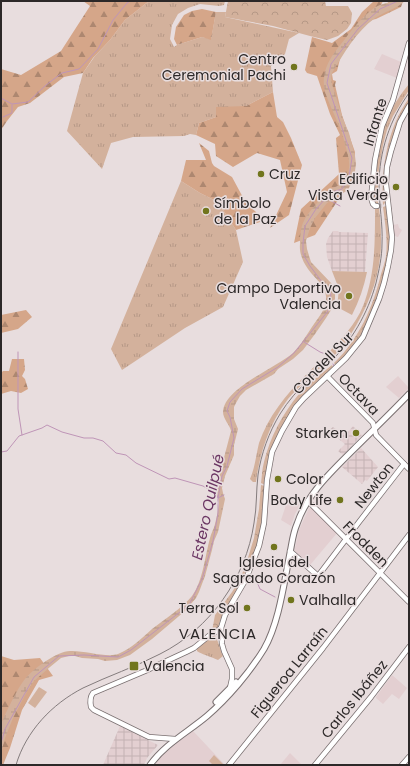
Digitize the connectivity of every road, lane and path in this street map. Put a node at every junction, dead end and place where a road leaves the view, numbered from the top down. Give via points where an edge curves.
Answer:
1 (409, 43) edge
2 (409, 106) edge
3 (377, 206) dead end
4 (327, 376) junction
5 (409, 394) edge
6 (374, 428) junction
7 (404, 464) junction
8 (409, 469) edge
9 (308, 501) junction
10 (409, 535) edge
11 (346, 539) junction
12 (290, 551) junction
13 (380, 573) junction
14 (409, 602) edge
15 (221, 628) junction
16 (214, 633) junction
17 (221, 639) junction
18 (409, 647) edge
19 (250, 669) junction
20 (230, 688) junction
21 (173, 739) junction
22 (409, 756) edge
23 (150, 765) edge
24 (229, 765) edge
25 (315, 765) edge
26 (402, 765) edge

1 - 3 street, Infante via 393,100 382,126 375,160 371,201
2 - 4 street, Condell Sur via 400,122 387,167 386,205 392,237 384,283 363,337
4 - 6 street, Octava via 374,423
4 - 15 street, Condell Sur via 296,407 276,442 272,452 259,546 246,579 225,614
5 - 6 main road
6 - 7 street, Octava via 376,435
6 - 9 main road via 324,480
7 - 8 street, Octava
7 - 11 street, Newton
9 - 11 street, Frodden
9 - 12 main road via 297,523
10 - 13 street, Figueroa Larraín
11 - 12 street, Newton via 318,576
11 - 13 street, Frodden
12 - 19 main road via 273,630
13 - 14 street, Frodden
13 - 24 street, Figueroa Larraín
15 - 16 street
15 - 17 street, Condell Sur
16 - 17 street
16 - 21 street via 186,652 93,692 90,699 94,710 128,727 149,737
17 - 20 street via 232,669
18 - 25 street, Carlos Ibáñez
19 - 20 main road
19 - 21 main road via 215,708 197,724
20 - 21 main road via 211,708
21 - 23 main road
22 - 26 street

